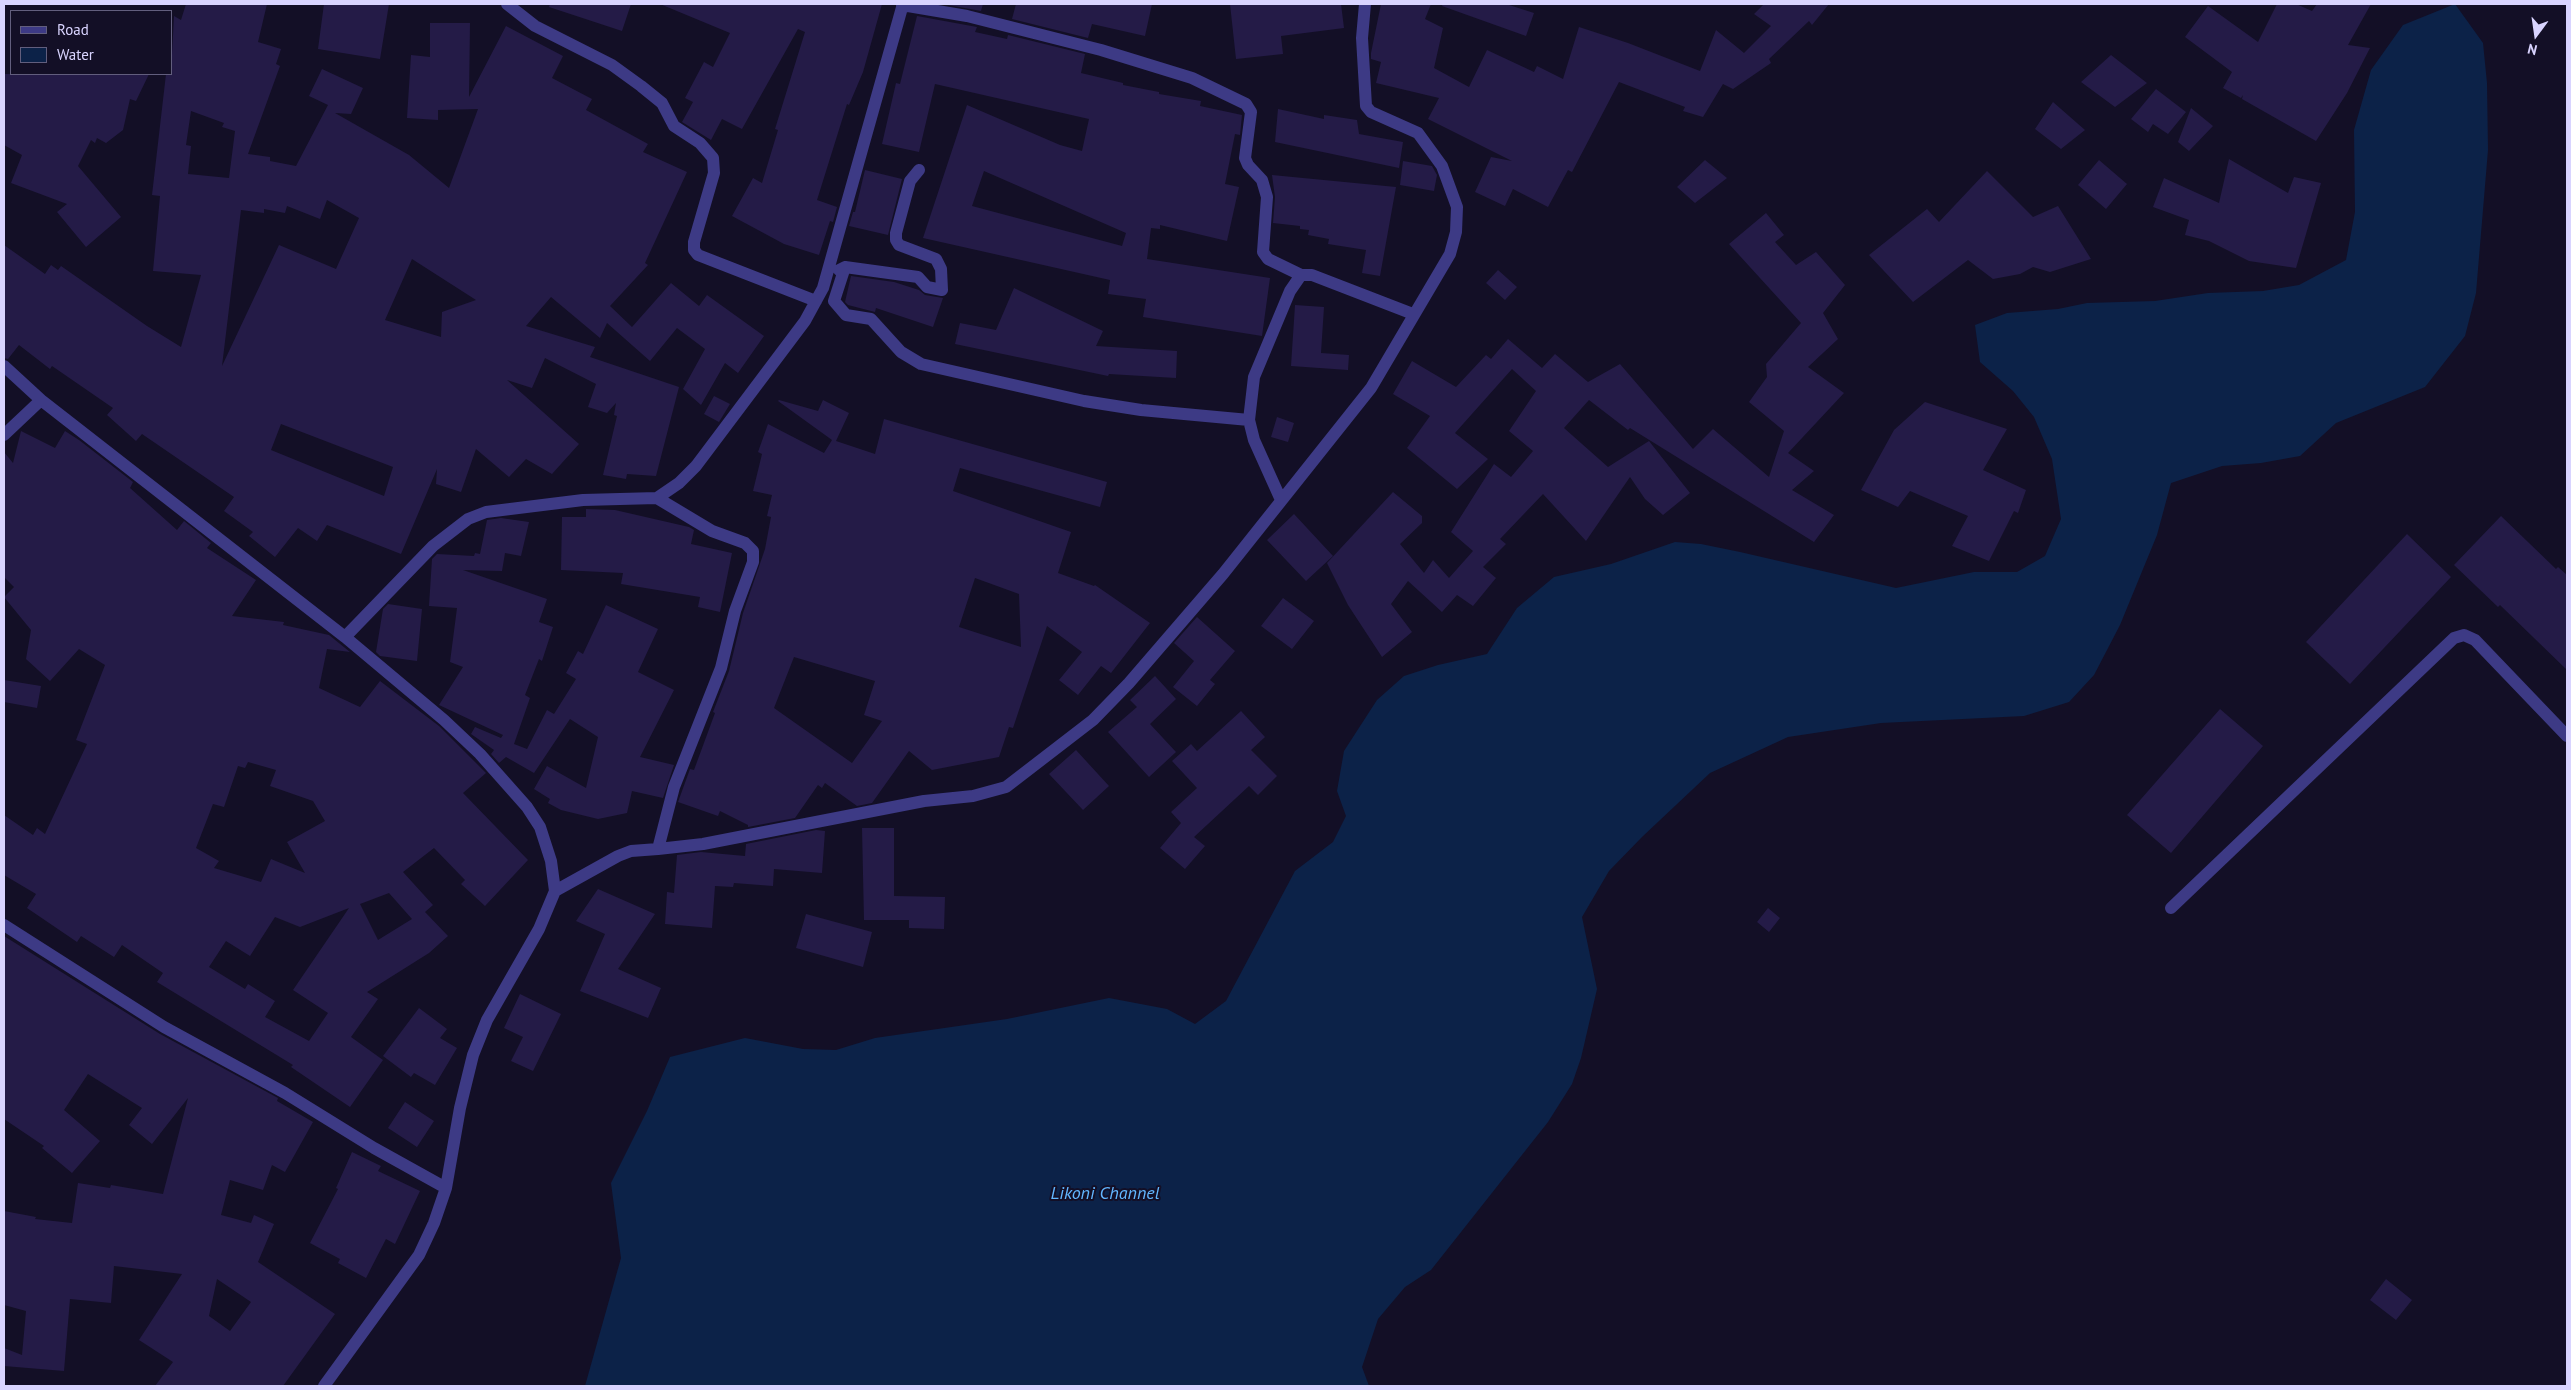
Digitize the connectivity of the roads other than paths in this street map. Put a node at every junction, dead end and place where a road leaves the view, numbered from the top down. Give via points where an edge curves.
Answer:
1 (506, 4) edge
2 (902, 4) edge
3 (1365, 4) edge
4 (919, 170) dead end
5 (845, 267) junction
6 (827, 274) junction
7 (1301, 276) junction
8 (816, 301) junction
9 (1412, 314) junction
10 (4, 366) edge
11 (41, 400) junction
12 (1249, 420) junction
13 (4, 436) edge
14 (657, 498) junction
15 (1281, 500) junction
16 (345, 637) junction
17 (2567, 736) edge
18 (658, 849) junction
19 (555, 891) junction
20 (2171, 908) dead end
21 (4, 926) edge
22 (446, 1188) junction
23 (324, 1386) edge

1 - 8 street via 535,26 612,65 641,86 662,102 674,126 700,143 713,158 714,173 694,242 698,255
2 - 6 street
2 - 7 street via 967,16 1101,50 1192,78 1246,104 1251,112 1245,158 1262,180 1267,197 1262,252 1268,259
3 - 9 street via 1362,38 1366,106 1371,112 1411,129 1424,139 1447,176 1457,207 1456,232 1450,254
4 - 5 street via 910,181 896,240 899,245 936,259 941,269 942,290 926,287 918,277
5 - 6 street
5 - 12 street via 834,301 846,315 871,319 901,352 921,364 1084,401
6 - 8 street via 824,288
7 - 9 street via 1312,275
7 - 12 street via 1290,291 1254,377
8 - 14 street via 805,321 696,466
9 - 15 street via 1371,388
10 - 11 street
11 - 13 street
11 - 16 street
12 - 15 street via 1254,440
14 - 16 street via 583,500 486,512 468,519 433,546
14 - 18 street via 712,531 746,544 753,552 721,668 674,788
15 - 18 street via 1129,683 1093,720 1006,787 973,796 924,801 702,844
16 - 19 street via 480,754 527,807 540,827 551,861
17 - 20 street via 2475,640 2464,635 2454,638
18 - 19 street via 631,851 618,856
19 - 22 street via 538,929 487,1020 473,1055
21 - 22 street via 164,1027 285,1093
22 - 23 street via 419,1255

